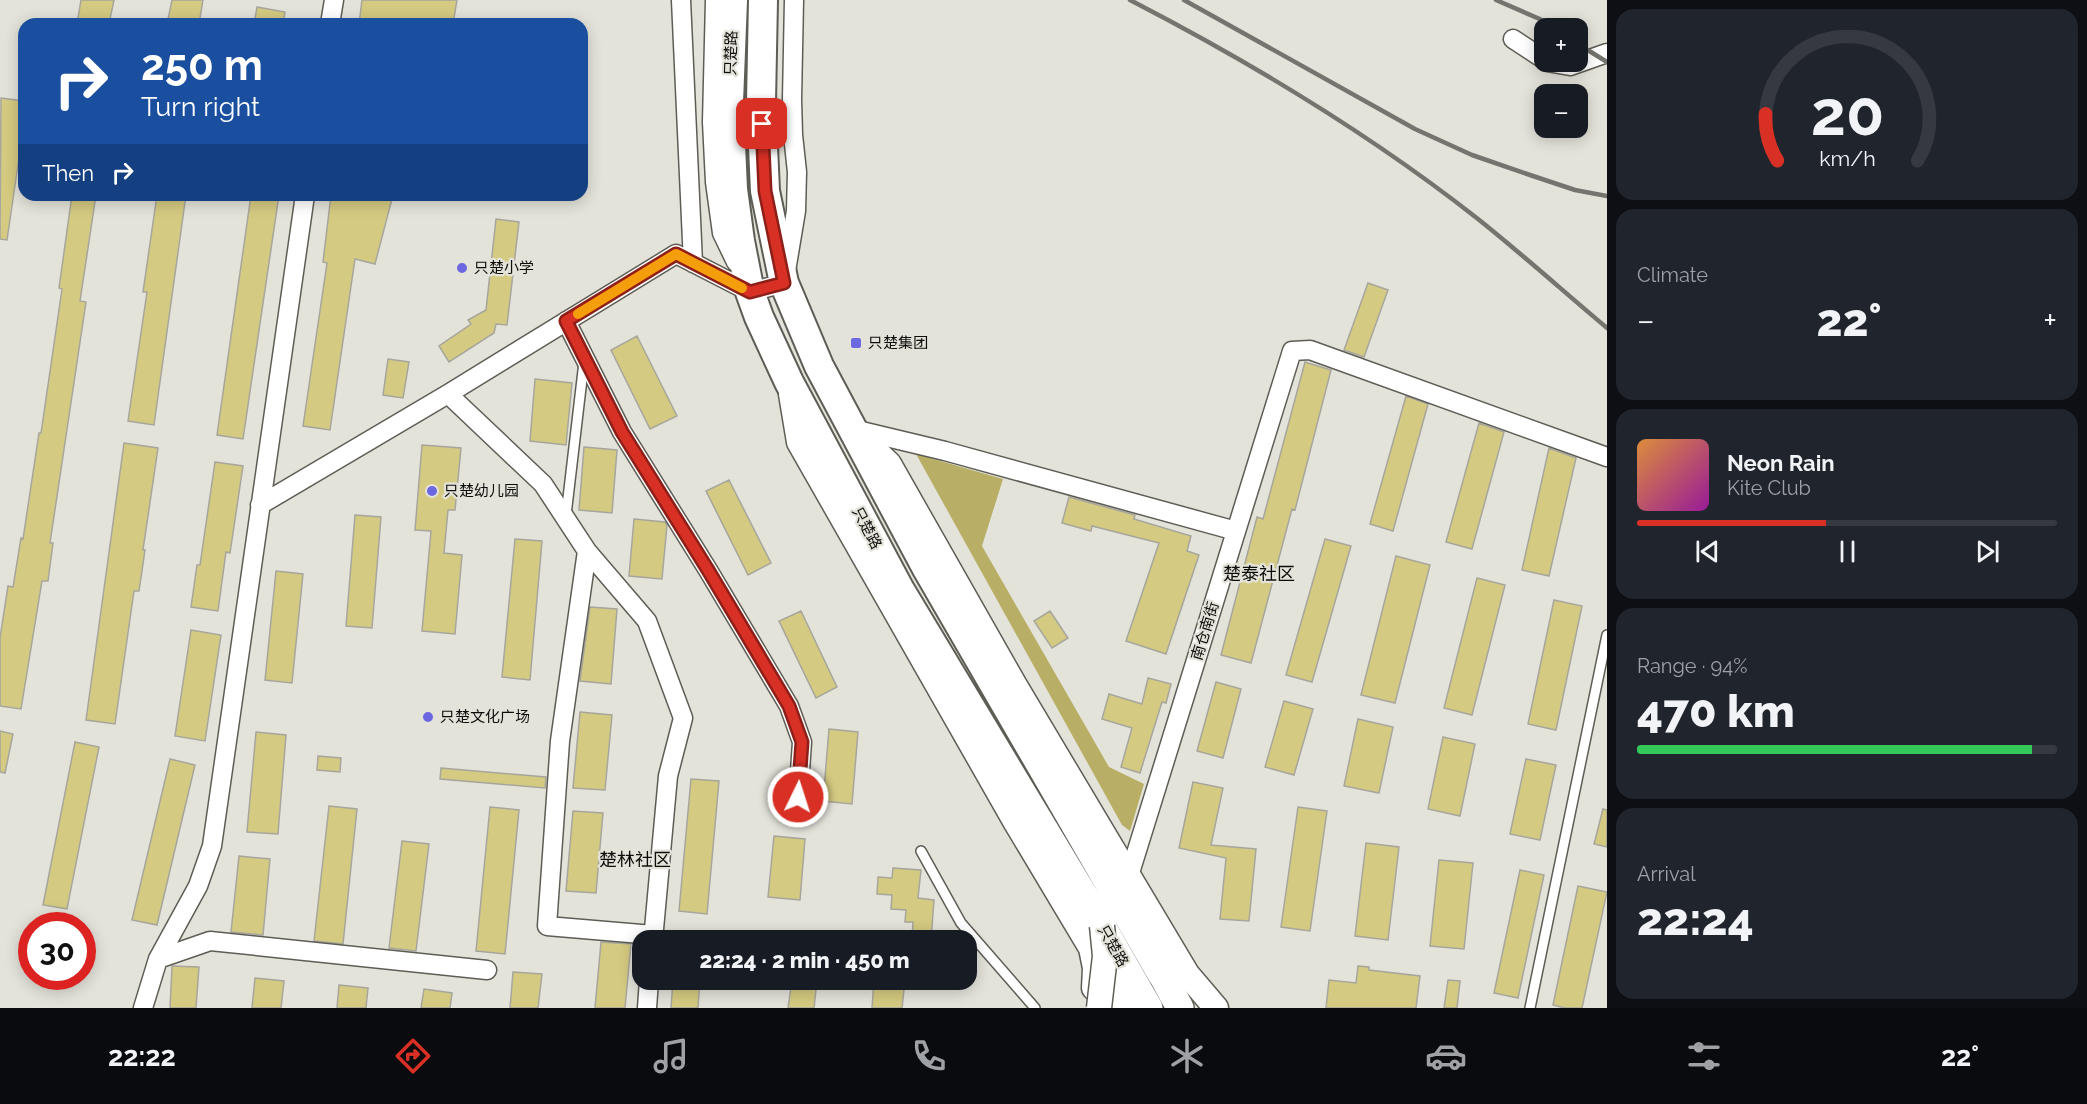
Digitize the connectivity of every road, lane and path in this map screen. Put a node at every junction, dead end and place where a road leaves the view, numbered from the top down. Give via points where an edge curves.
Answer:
1 (334, 0) edge
2 (681, 0) edge
3 (715, 0) edge
4 (733, 0) edge
5 (763, 0) edge
6 (794, 0) edge
7 (331, 18) edge
8 (1514, 39) dead end
9 (1534, 53) edge
10 (1607, 53) edge
11 (1588, 60) edge
12 (304, 201) edge
13 (693, 263) junction
14 (784, 283) junction
15 (750, 292) junction
16 (566, 321) junction
17 (584, 357) junction
18 (789, 382) junction
19 (448, 394) junction
20 (851, 429) junction
21 (1607, 456) edge
22 (260, 505) junction
23 (566, 519) junction
24 (1236, 531) junction
25 (587, 551) junction
26 (1607, 635) edge
27 (797, 815) dead end
28 (921, 851) dead end
29 (1129, 876) junction
30 (654, 930) edge
31 (632, 936) edge
32 (1096, 937) junction
33 (158, 959) junction
34 (488, 970) dead end
35 (1174, 974) junction
36 (648, 990) edge
37 (143, 1008) edge
38 (646, 1008) edge
39 (1035, 1008) edge
40 (1090, 1008) edge
41 (1099, 1008) edge
42 (1125, 1008) edge
43 (1149, 1008) edge
44 (1180, 1008) edge
45 (1190, 1008) edge
46 (1207, 1008) edge
47 (1216, 1008) edge
48 (1530, 1008) edge

1 - 7 street
2 - 13 street
3 - 15 street via 715,182 722,233
4 - 15 highway, 只楚路 via 729,102 733,189
5 - 14 highway, 只楚路 via 761,102 765,191
6 - 14 street via 796,211
8 - 9 street
10 - 11 street
12 - 22 street
13 - 15 street
13 - 16 street via 676,254
14 - 15 street
14 - 20 highway, 只楚路
15 - 18 highway, 只楚路
16 - 17 street
16 - 19 street
17 - 23 lane
17 - 27 street via 622,432 789,706 802,742
18 - 32 highway, 只楚路 via 900,590 998,752
18 - 32 main road via 799,442 1015,821
19 - 22 street
19 - 23 street via 543,484
20 - 24 street
20 - 29 main road via 890,464 1014,684
20 - 35 highway, 只楚路 via 1025,738
21 - 24 street, 南仓南街 via 1310,350 1292,351
22 - 33 street via 212,846 198,886
23 - 25 street
24 - 29 street, 南仓南街
25 - 30 street via 646,621 682,718 668,776
25 - 31 street via 560,741 547,926
26 - 48 lane
28 - 39 lane via 961,923
29 - 35 main road
32 - 40 main road via 1095,986
32 - 41 main road, bridge via 1105,957
32 - 42 main road
32 - 43 main road, 只楚路
33 - 34 street via 210,941
33 - 37 street
35 - 44 main road, 只楚路
35 - 45 main road
35 - 46 main road
35 - 47 main road
36 - 38 street

